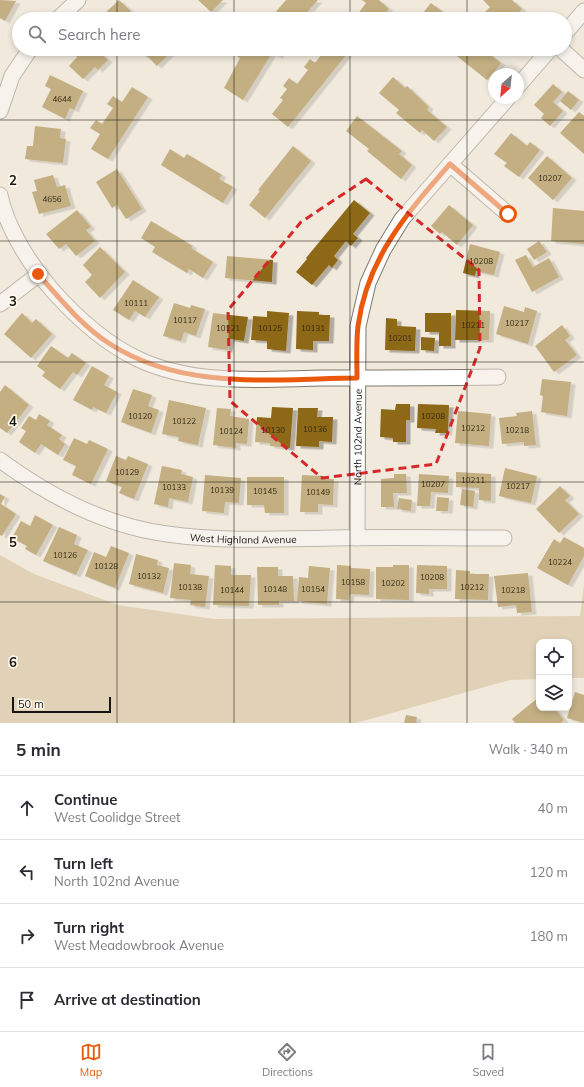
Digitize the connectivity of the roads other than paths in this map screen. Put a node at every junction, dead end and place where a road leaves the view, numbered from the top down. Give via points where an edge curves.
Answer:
1 (78, 0) edge
2 (584, 11) edge
3 (65, 12) edge
4 (572, 25) edge
5 (23, 56) edge
6 (544, 56) edge
7 (569, 56) edge
8 (584, 70) edge
9 (6, 73) edge
10 (524, 79) edge
11 (503, 104) edge
12 (0, 110) edge
13 (450, 164) junction
14 (0, 195) edge
15 (508, 214) dead end
16 (38, 274) junction
17 (0, 304) edge
18 (498, 377) dead end
19 (357, 378) junction
20 (0, 460) edge
21 (357, 538) junction
22 (504, 538) dead end

1 - 3 street
2 - 4 street
5 - 9 street
6 - 10 street
7 - 8 street
9 - 12 street
11 - 13 street, North 102nd Avenue
13 - 15 street
13 - 19 street, North 102nd Avenue via 402,219 375,266 368,283 358,326
14 - 16 street via 10,222
16 - 17 street
16 - 19 street via 88,327 110,344 139,360 165,369 184,374 235,379
18 - 19 street
19 - 21 street, North 102nd Avenue
20 - 21 street, West Highland Avenue via 43,489 77,507 109,519 166,534 225,539
21 - 22 street, West Highland Avenue

